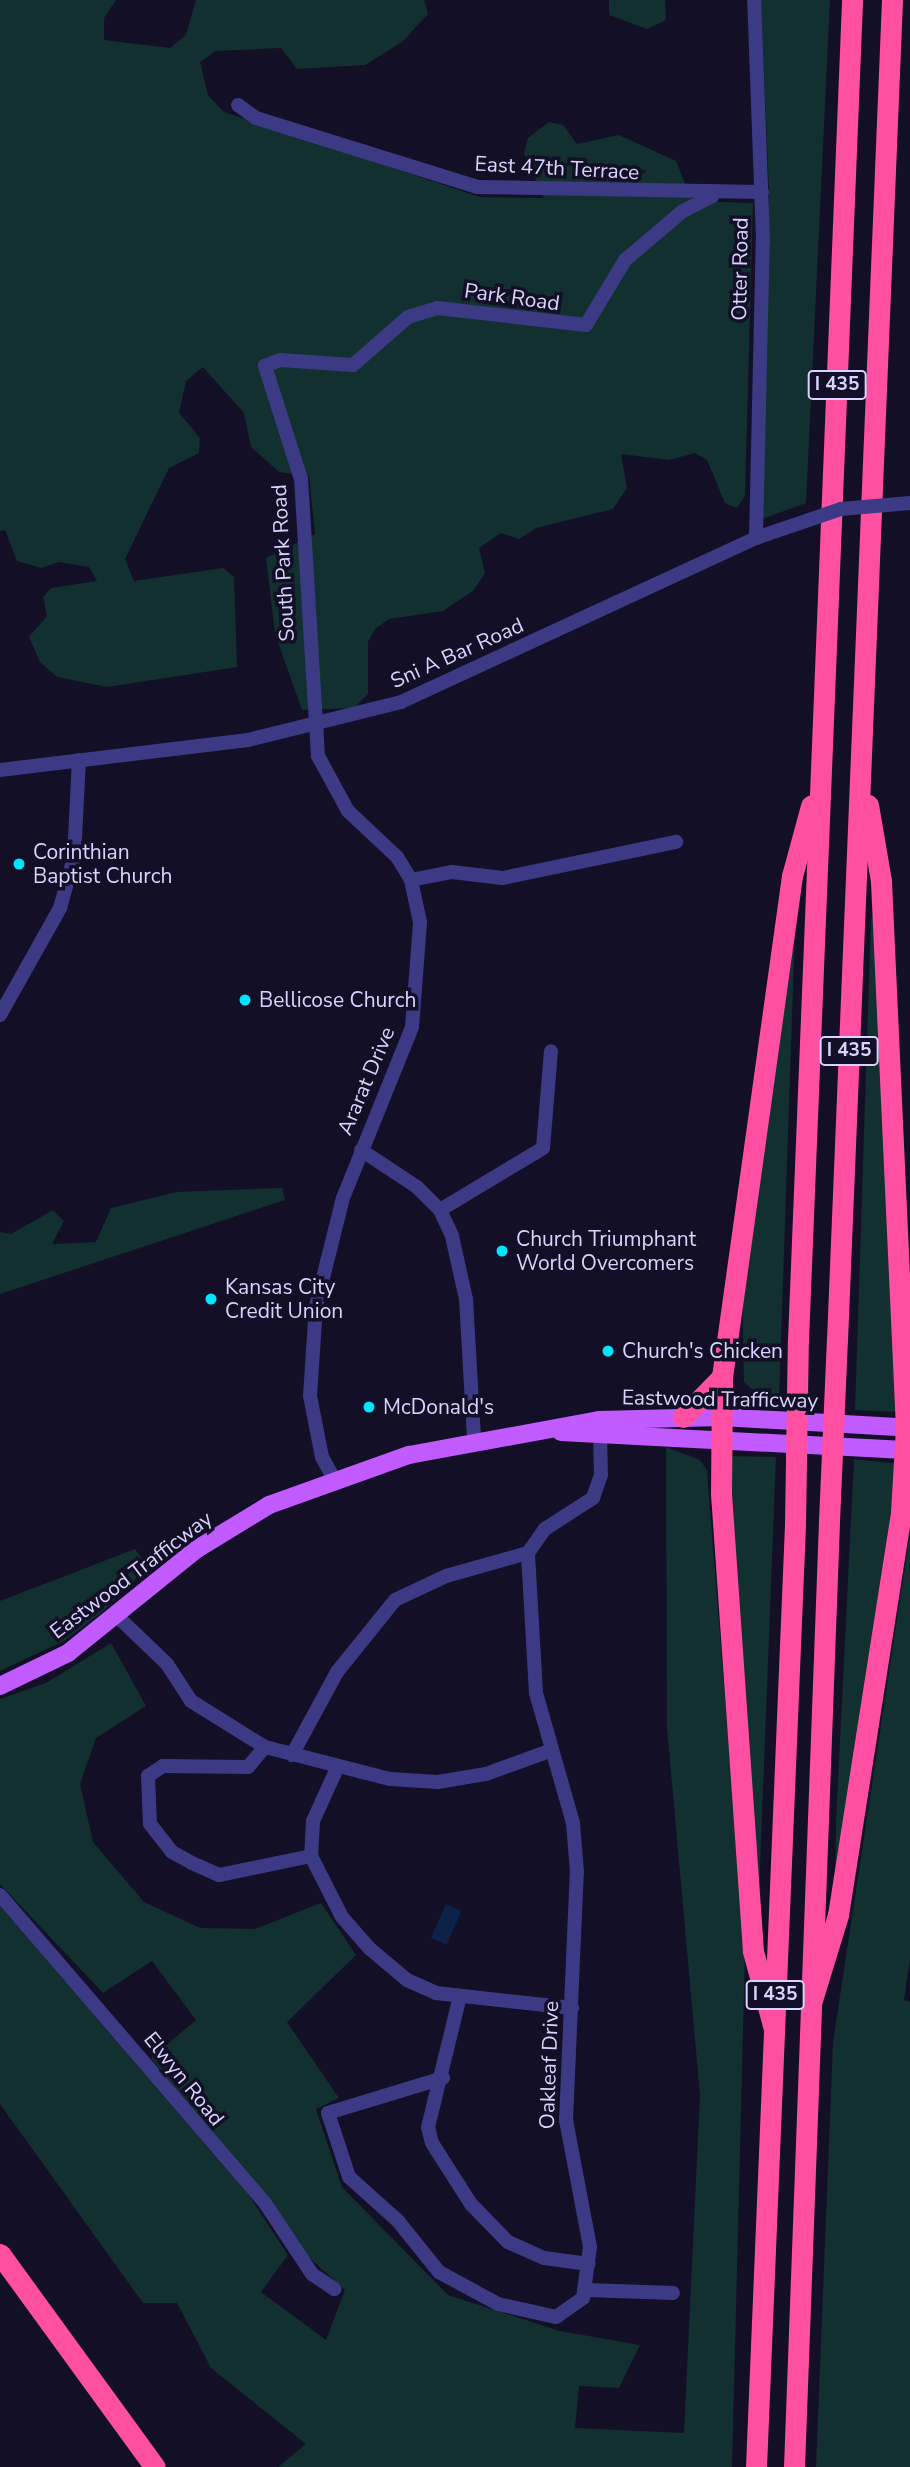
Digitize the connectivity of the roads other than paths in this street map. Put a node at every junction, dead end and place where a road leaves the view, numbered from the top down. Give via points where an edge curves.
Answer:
1 (754, 0) edge
2 (852, 0) edge
3 (892, 0) edge
4 (238, 105) dead end
5 (762, 192) junction
6 (712, 196) junction
7 (268, 362) joint
8 (910, 503) edge
9 (756, 538) junction
10 (316, 726) junction
11 (79, 760) junction
12 (861, 761) junction
13 (0, 770) edge
14 (821, 770) junction
15 (676, 842) dead end
16 (411, 880) junction
17 (0, 1015) edge
18 (551, 1051) dead end
19 (361, 1150) junction
20 (440, 1210) junction
21 (722, 1377) junction
22 (908, 1389) edge
23 (682, 1417) junction
24 (722, 1417) junction
25 (908, 1428) edge
26 (530, 1430) junction
27 (600, 1433) junction
28 (474, 1438) junction
29 (721, 1442) junction
30 (907, 1450) edge
31 (333, 1477) junction
32 (910, 1491) edge
33 (901, 1512) junction
34 (528, 1553) junction
35 (118, 1618) junction
36 (0, 1686) edge
37 (265, 1747) junction
38 (552, 1750) junction
39 (292, 1755) junction
40 (338, 1766) junction
41 (311, 1856) junction
42 (0, 1895) edge
43 (460, 1996) junction
44 (811, 2000) junction
45 (572, 2008) junction
46 (774, 2029) junction
47 (443, 2078) junction
48 (0, 2254) edge
49 (589, 2264) junction
50 (334, 2289) dead end
51 (587, 2290) junction
52 (673, 2294) dead end
53 (155, 2467) edge
54 (756, 2467) edge
55 (794, 2467) edge

1 - 5 street, Otter Road
2 - 14 highway, I 435
3 - 12 highway, I 435
4 - 6 street, East 47th Terrace via 256,118 477,187
5 - 6 street, East 47th Terrace
5 - 9 street, Otter Road
6 - 7 street, Park Road via 682,211 625,260 586,325 437,308 408,317 353,365
7 - 10 street, South Park Road via 265,372 301,479
8 - 9 street, Sni A Bar Road, bridge via 841,509
9 - 10 street, Sni A Bar Road via 436,688
10 - 11 street, Sni A Bar Road
10 - 16 street, Ararat Drive via 328,784 348,811 385,842
11 - 13 street, Sni A Bar Road
11 - 17 street via 77,836 60,908
12 - 22 highway via 881,881
12 - 44 highway, I 435, bridge
14 - 21 highway via 792,876
14 - 46 highway, I 435, bridge
15 - 16 street via 503,878 452,872
16 - 19 street, Ararat Drive via 421,922 412,1027
18 - 20 street via 543,1147
19 - 20 street
19 - 31 street, Ararat Drive via 326,1251 310,1365 313,1427
20 - 28 street via 466,1299
21 - 23 highway
21 - 24 highway
22 - 25 highway
23 - 24 main road, Eastwood Trafficway
23 - 26 main road, Eastwood Trafficway
24 - 25 main road, Eastwood Trafficway
24 - 29 highway
25 - 30 highway
26 - 27 main road, Eastwood Trafficway
26 - 28 main road, Eastwood Trafficway
27 - 29 main road, Eastwood Trafficway
27 - 34 street via 601,1475 593,1498 545,1529
28 - 31 main road, Eastwood Trafficway
29 - 30 main road, Eastwood Trafficway
29 - 46 highway via 753,1951
30 - 33 highway
31 - 35 main road, Eastwood Trafficway via 269,1505 197,1549
32 - 33 highway
33 - 44 highway via 838,1915
34 - 38 street, Oakleaf Drive via 536,1693
34 - 39 street via 446,1576 395,1600 342,1665
35 - 36 main road, Eastwood Trafficway via 34,1673
35 - 37 street via 167,1664 191,1701
37 - 39 street
37 - 41 street via 248,1767 163,1766 148,1776 150,1824 172,1852 219,1875
38 - 40 street via 486,1774 438,1782
38 - 45 street, Oakleaf Drive via 573,1823 577,1872
39 - 40 street
40 - 41 street via 313,1821
41 - 43 street via 342,1917 369,1948 407,1980
42 - 50 street, Elwyn Road via 265,2203 312,2274
43 - 45 street
43 - 47 street
44 - 55 highway, I 435
45 - 49 street, Oakleaf Drive via 566,2120 584,2201
46 - 54 highway, I 435
47 - 49 street via 428,2127 471,2204 508,2242 544,2258
47 - 51 street via 328,2113 349,2177 398,2221 439,2272 498,2304 556,2317
48 - 53 highway
49 - 51 street, Oakleaf Drive
51 - 52 street

